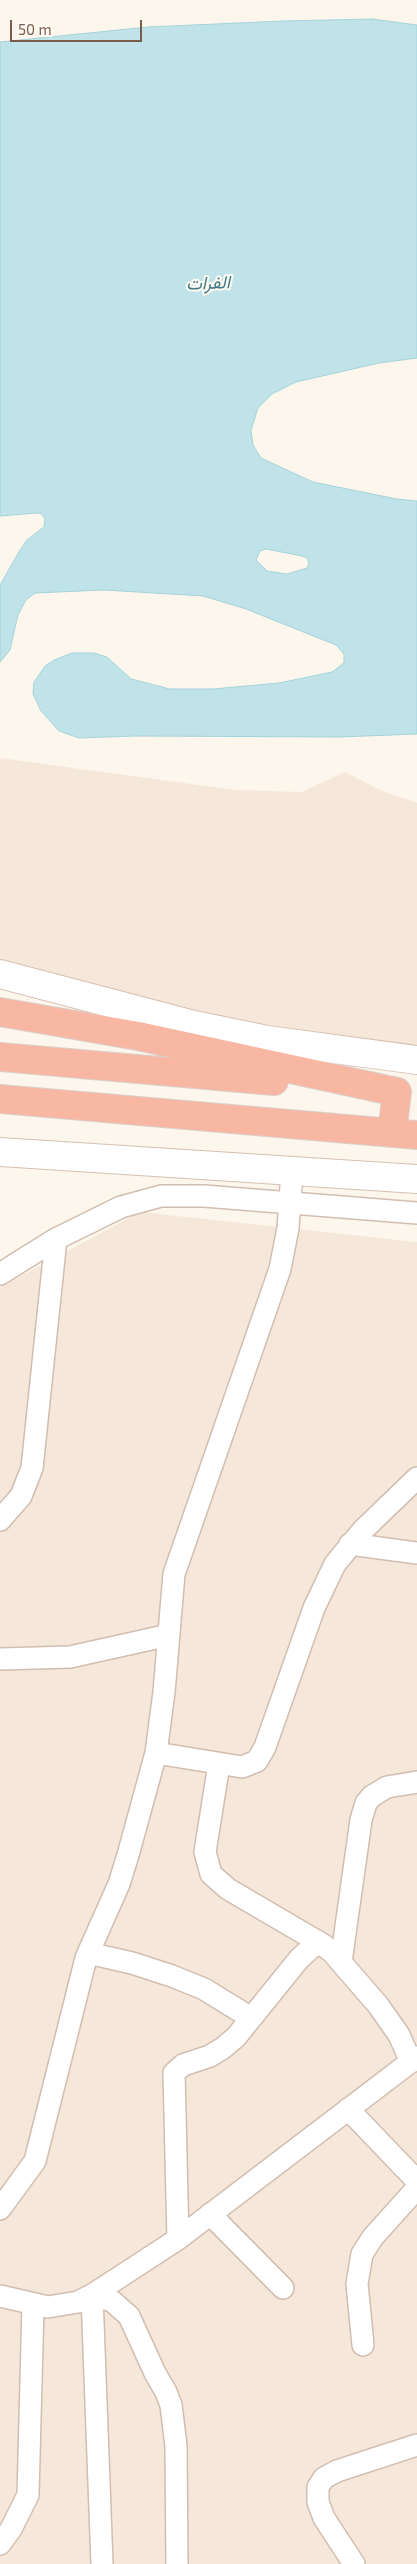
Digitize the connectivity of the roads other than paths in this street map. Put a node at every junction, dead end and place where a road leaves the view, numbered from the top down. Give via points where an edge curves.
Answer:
1 (0, 974) edge
2 (0, 1012) edge
3 (0, 1057) edge
4 (417, 1060) edge
5 (407, 1093) edge
6 (0, 1099) edge
7 (404, 1134) edge
8 (0, 1152) edge
9 (64, 1158) junction
10 (0, 1167) edge
11 (292, 1172) junction
12 (417, 1179) edge
13 (289, 1204) junction
14 (417, 1213) edge
15 (56, 1239) junction
16 (0, 1274) edge
17 (417, 1478) edge
18 (0, 1520) edge
19 (350, 1544) junction
20 (417, 1553) edge
21 (170, 1635) junction
22 (0, 1659) edge
23 (156, 1752) junction
24 (219, 1764) junction
25 (417, 1782) edge
26 (322, 1944) junction
27 (88, 1953) junction
28 (341, 1962) junction
29 (250, 2018) junction
30 (414, 2059) edge
31 (348, 2109) junction
32 (417, 2181) edge
33 (417, 2188) edge
34 (0, 2209) edge
35 (210, 2214) junction
36 (178, 2239) junction
37 (283, 2288) dead end
38 (92, 2295) junction
39 (0, 2296) edge
40 (33, 2305) junction
41 (363, 2345) dead end
42 (417, 2445) edge
43 (0, 2544) edge
44 (341, 2544) junction
45 (102, 2564) edge
46 (177, 2564) edge
47 (333, 2564) edge
48 (354, 2564) edge

1 - 4 main road via 194,1025 340,1052
2 - 5 highway via 138,1036
3 - 5 highway
5 - 7 highway
6 - 7 highway
8 - 9 main road
9 - 10 main road via 30,1159
9 - 11 main road
11 - 12 main road
11 - 13 street
13 - 14 street
13 - 15 street via 204,1196 161,1196 120,1207
13 - 21 street via 280,1269 174,1574
15 - 16 street
15 - 18 street via 32,1468 21,1496
17 - 19 street
19 - 20 street
19 - 24 street via 323,1585 262,1755 250,1766
21 - 22 street via 70,1657
21 - 23 street
23 - 24 street
23 - 27 street via 119,1884
24 - 26 street via 205,1852 211,1874 228,1889
25 - 28 street via 387,1787 366,1803
26 - 28 street
26 - 29 street via 312,1946 299,1959
27 - 29 street via 180,1979 204,1989
27 - 34 street via 35,2161
28 - 30 street via 378,2005
29 - 36 street via 223,2048 183,2065 174,2073
30 - 31 street
31 - 32 street
31 - 35 street
33 - 41 street via 373,2237 358,2264
35 - 36 street
35 - 37 street
36 - 38 street
38 - 40 street via 63,2306
38 - 45 street
38 - 46 street via 112,2301 129,2316 171,2405 176,2446
39 - 40 street
40 - 43 street via 28,2495
42 - 44 street via 324,2478 318,2487 318,2502
44 - 47 street
44 - 48 street

